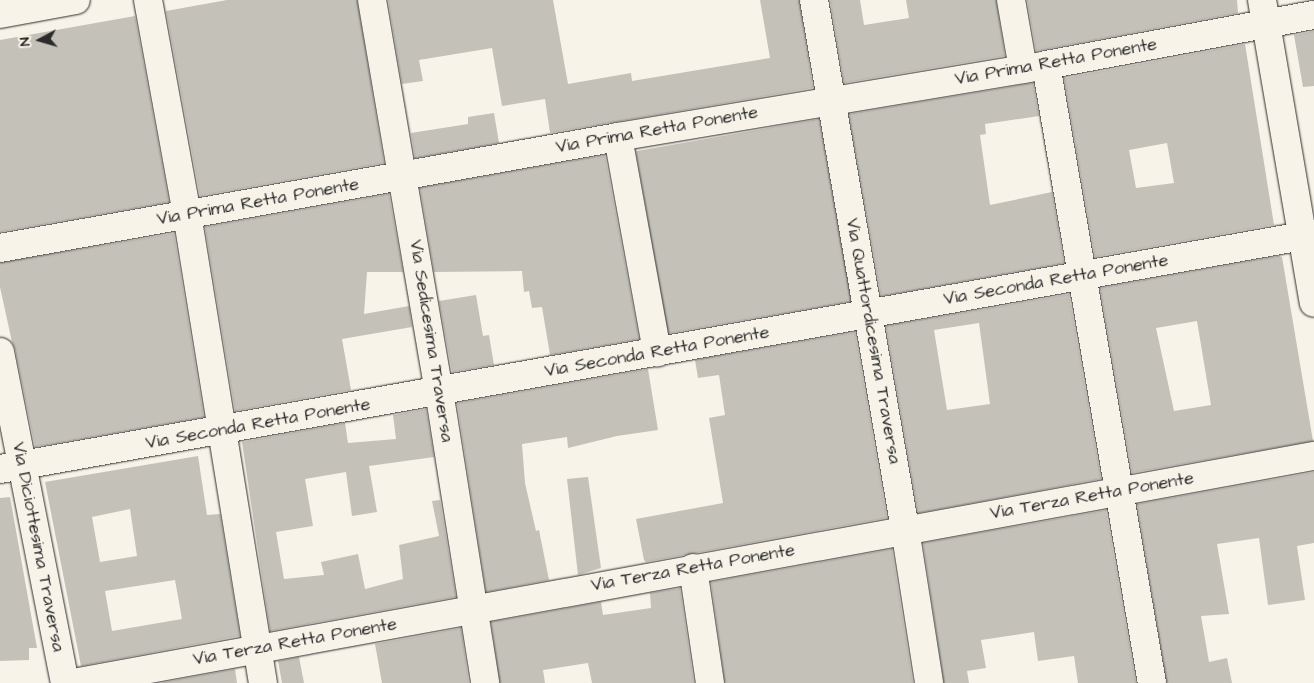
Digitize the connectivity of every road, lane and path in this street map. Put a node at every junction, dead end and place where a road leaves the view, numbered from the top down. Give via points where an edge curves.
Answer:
1 (76, 0) edge
2 (148, 0) edge
3 (372, 0) edge
4 (814, 0) edge
5 (1011, 0) edge
6 (1265, 12) edge
7 (0, 14) edge
8 (1314, 15) edge
9 (1034, 67) junction
10 (832, 99) junction
11 (618, 136) junction
12 (403, 176) junction
13 (187, 214) junction
14 (1308, 235) edge
15 (0, 248) edge
16 (1082, 276) junction
17 (1314, 303) edge
18 (867, 313) junction
19 (0, 352) edge
20 (657, 352) junction
21 (439, 391) junction
22 (222, 431) junction
23 (1314, 456) edge
24 (11, 468) edge
25 (1118, 491) junction
26 (906, 529) junction
27 (693, 568) junction
28 (474, 609) junction
29 (257, 648) junction
30 (65, 683) edge
31 (73, 683) edge
32 (263, 683) edge
33 (485, 683) edge
34 (710, 683) edge
35 (930, 683) edge
36 (1152, 683) edge

1 - 7 street
2 - 13 street
3 - 12 street, Via Sedicesima Traversa
4 - 10 street, Via Quattordicesima Traversa
5 - 9 street
6 - 8 street, Via Prima Retta Ponente
6 - 9 street, Via Prima Retta Ponente
6 - 14 street
9 - 10 street, Via Prima Retta Ponente
9 - 16 street
10 - 11 street, Via Prima Retta Ponente
10 - 18 street, Via Quattordicesima Traversa
11 - 12 street, Via Prima Retta Ponente
11 - 20 street
12 - 13 street, Via Prima Retta Ponente
12 - 21 street, Via Sedicesima Traversa
13 - 15 street, Via Prima Retta Ponente
13 - 22 street
14 - 16 street, Via Seconda Retta Ponente
14 - 17 street
16 - 18 street, Via Seconda Retta Ponente
16 - 25 street
18 - 20 street, Via Seconda Retta Ponente
18 - 26 street, Via Quattordicesima Traversa
19 - 24 street, Via Diciottesima Traversa
20 - 21 street, Via Seconda Retta Ponente
21 - 22 street, Via Seconda Retta Ponente
21 - 28 street, Via Sedicesima Traversa
22 - 24 street, Via Seconda Retta Ponente
22 - 29 street
23 - 25 street, Via Terza Retta Ponente
24 - 30 street, Via Diciottesima Traversa
25 - 26 street, Via Terza Retta Ponente
25 - 36 street
26 - 27 street, Via Terza Retta Ponente
26 - 35 street, Via Quattordicesima Traversa
27 - 28 street, Via Terza Retta Ponente
27 - 34 street
28 - 29 street, Via Terza Retta Ponente
28 - 33 street, Via Sedicesima Traversa
29 - 31 street, Via Terza Retta Ponente
29 - 32 street

